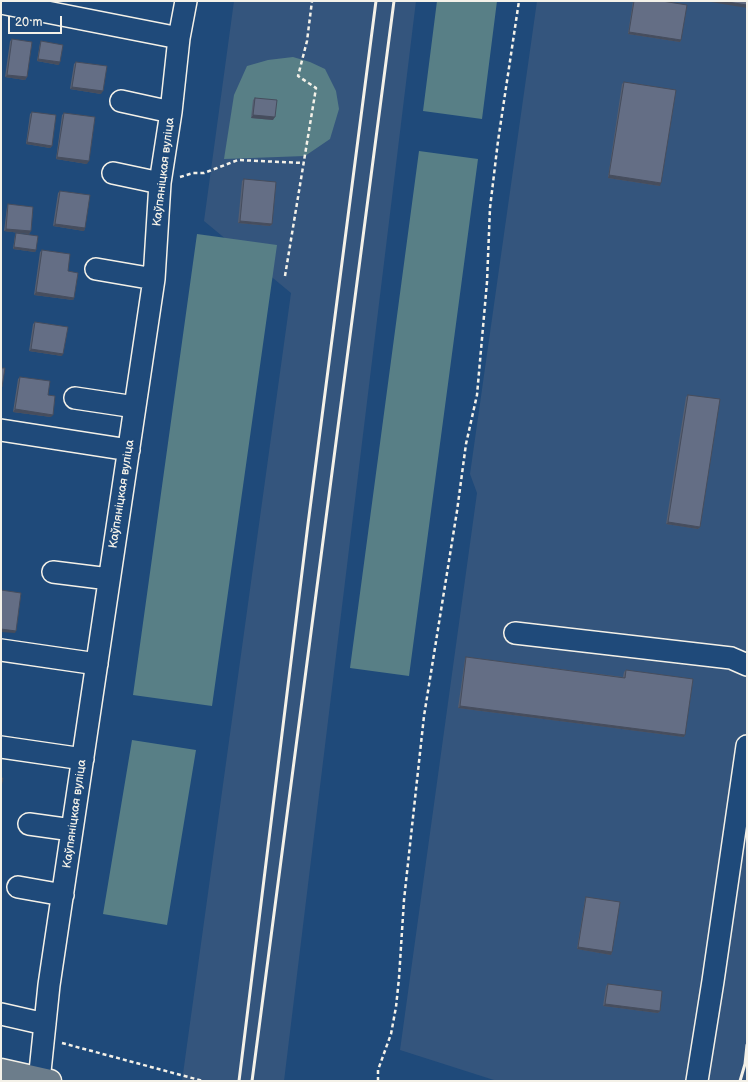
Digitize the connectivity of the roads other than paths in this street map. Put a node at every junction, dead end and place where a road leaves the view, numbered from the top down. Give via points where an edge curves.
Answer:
1 (186, 1) edge
2 (1, 3) edge
3 (179, 38) junction
4 (121, 101) dead end
5 (171, 112) junction
6 (113, 173) dead end
7 (160, 183) junction
8 (96, 269) dead end
9 (154, 279) junction
10 (75, 398) dead end
11 (135, 407) junction
12 (1, 430) edge
13 (129, 450) junction
14 (53, 572) dead end
15 (109, 579) junction
16 (515, 633) dead end
17 (1, 650) edge
18 (97, 664) junction
19 (747, 665) edge
20 (747, 746) edge
21 (1, 748) edge
22 (83, 759) junction
23 (29, 824) dead end
24 (72, 830) junction
25 (18, 886) dead end
26 (63, 895) junction
27 (1, 1014) edge
28 (44, 1031) junction
29 (1, 1070) edge
30 (43, 1080) edge
31 (697, 1081) edge

1 - 3 street, Каўпяніцкая вуліца
2 - 3 street
3 - 5 street, Каўпяніцкая вуліца
4 - 5 street
5 - 7 street, Каўпяніцкая вуліца
6 - 7 street
7 - 9 street, Каўпяніцкая вуліца
8 - 9 street
9 - 11 street, Каўпяніцкая вуліца
10 - 11 street
11 - 13 street, Каўпяніцкая вуліца
12 - 13 street
13 - 15 street, Каўпяніцкая вуліца
14 - 15 street
15 - 18 street, Каўпяніцкая вуліца
16 - 19 street via 731,658
17 - 18 street
18 - 22 street, Каўпяніцкая вуліца
20 - 31 street
21 - 22 street
22 - 24 street, Каўпяніцкая вуліца
23 - 24 street
24 - 26 street, Каўпяніцкая вуліца
25 - 26 street
26 - 28 street, Каўпяніцкая вуліца
27 - 28 street
28 - 30 street, Каўпяніцкая вуліца
29 - 30 main road

